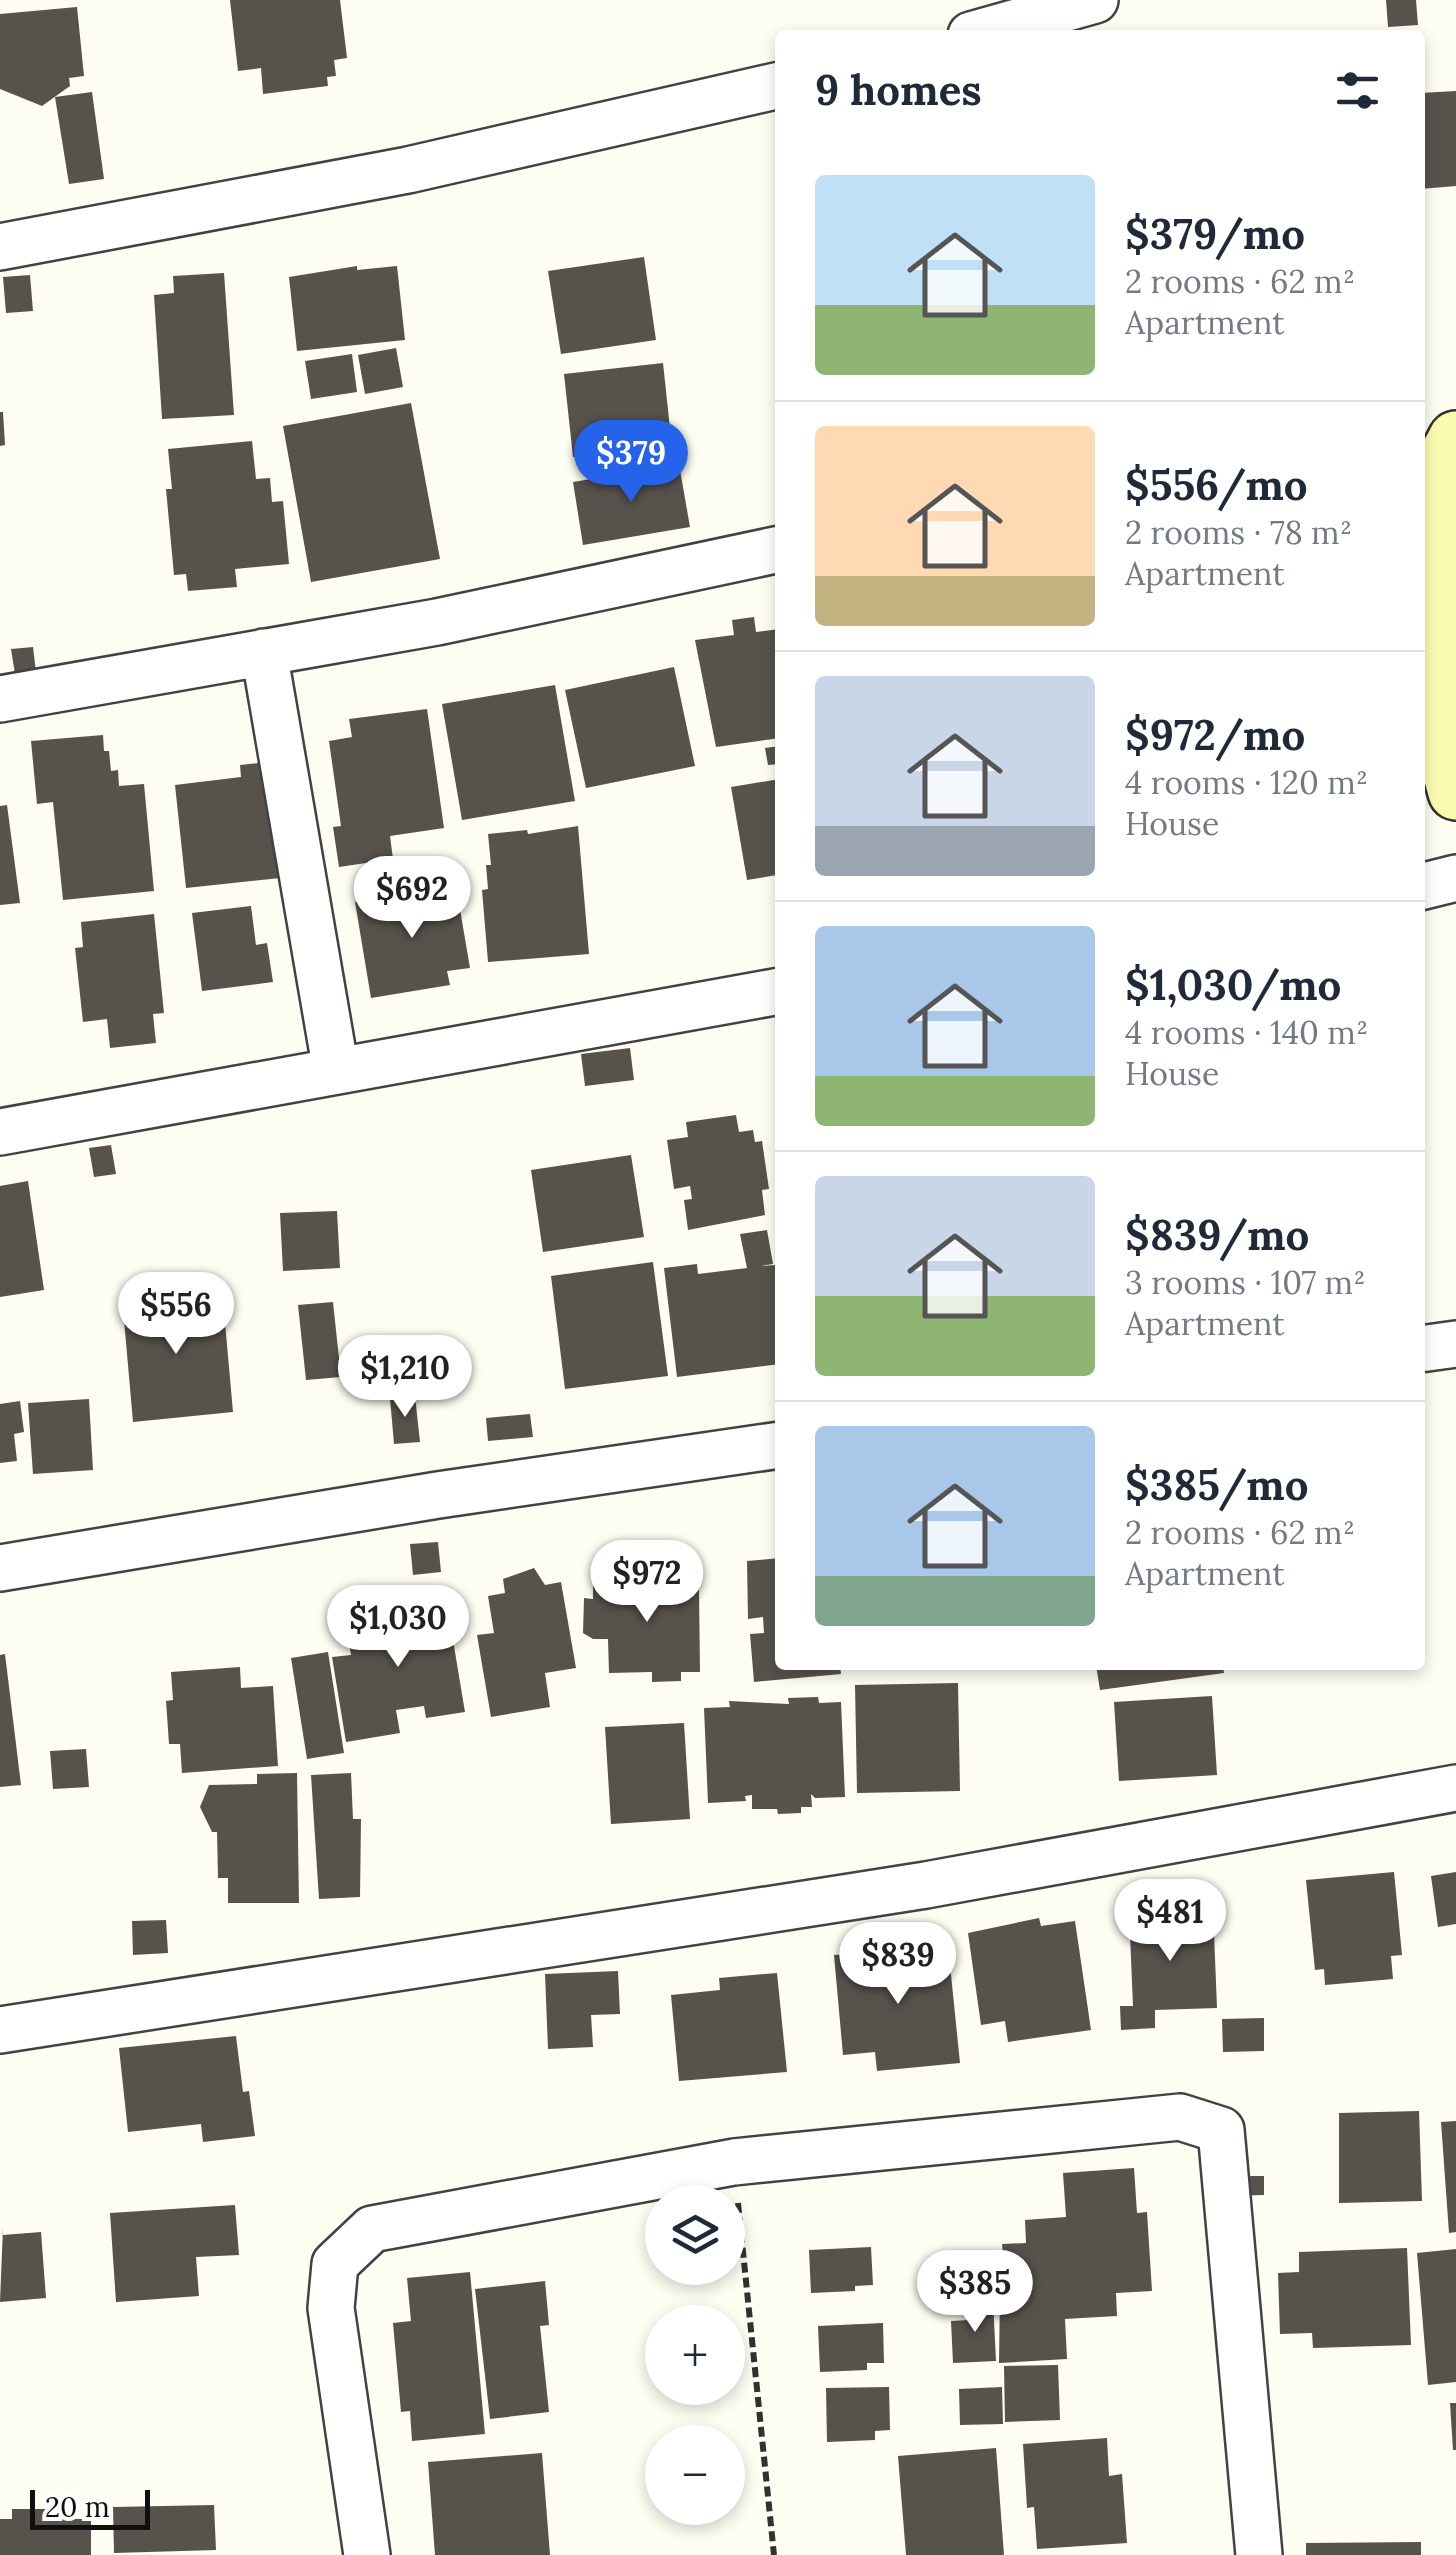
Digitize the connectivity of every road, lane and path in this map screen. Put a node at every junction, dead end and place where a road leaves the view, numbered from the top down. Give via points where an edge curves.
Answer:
1 (1095, 0) edge
2 (989, 30) edge
3 (775, 87) edge
4 (0, 247) edge
5 (1441, 451) edge
6 (1443, 542) edge
7 (775, 551) edge
8 (264, 652) junction
9 (0, 699) edge
10 (1456, 792) edge
11 (1456, 878) edge
12 (1425, 886) edge
13 (775, 992) edge
14 (336, 1071) junction
15 (0, 1132) edge
16 (1456, 1344) edge
17 (1425, 1349) edge
18 (775, 1447) edge
19 (0, 1568) edge
20 (1456, 1788) edge
21 (0, 2030) edge
22 (734, 2162) junction
23 (367, 2555) edge
24 (774, 2555) edge
25 (1260, 2555) edge

1 - 2 street
3 - 4 street via 408,170
5 - 6 street
6 - 10 street via 1433,708
7 - 8 street
8 - 9 street
8 - 14 street
11 - 12 street
13 - 14 street
14 - 15 street
16 - 17 street
18 - 19 street
20 - 21 street via 926,1885
22 - 23 street via 372,2229 334,2264 331,2308
22 - 24 path
22 - 25 street via 1180,2117 1221,2130

